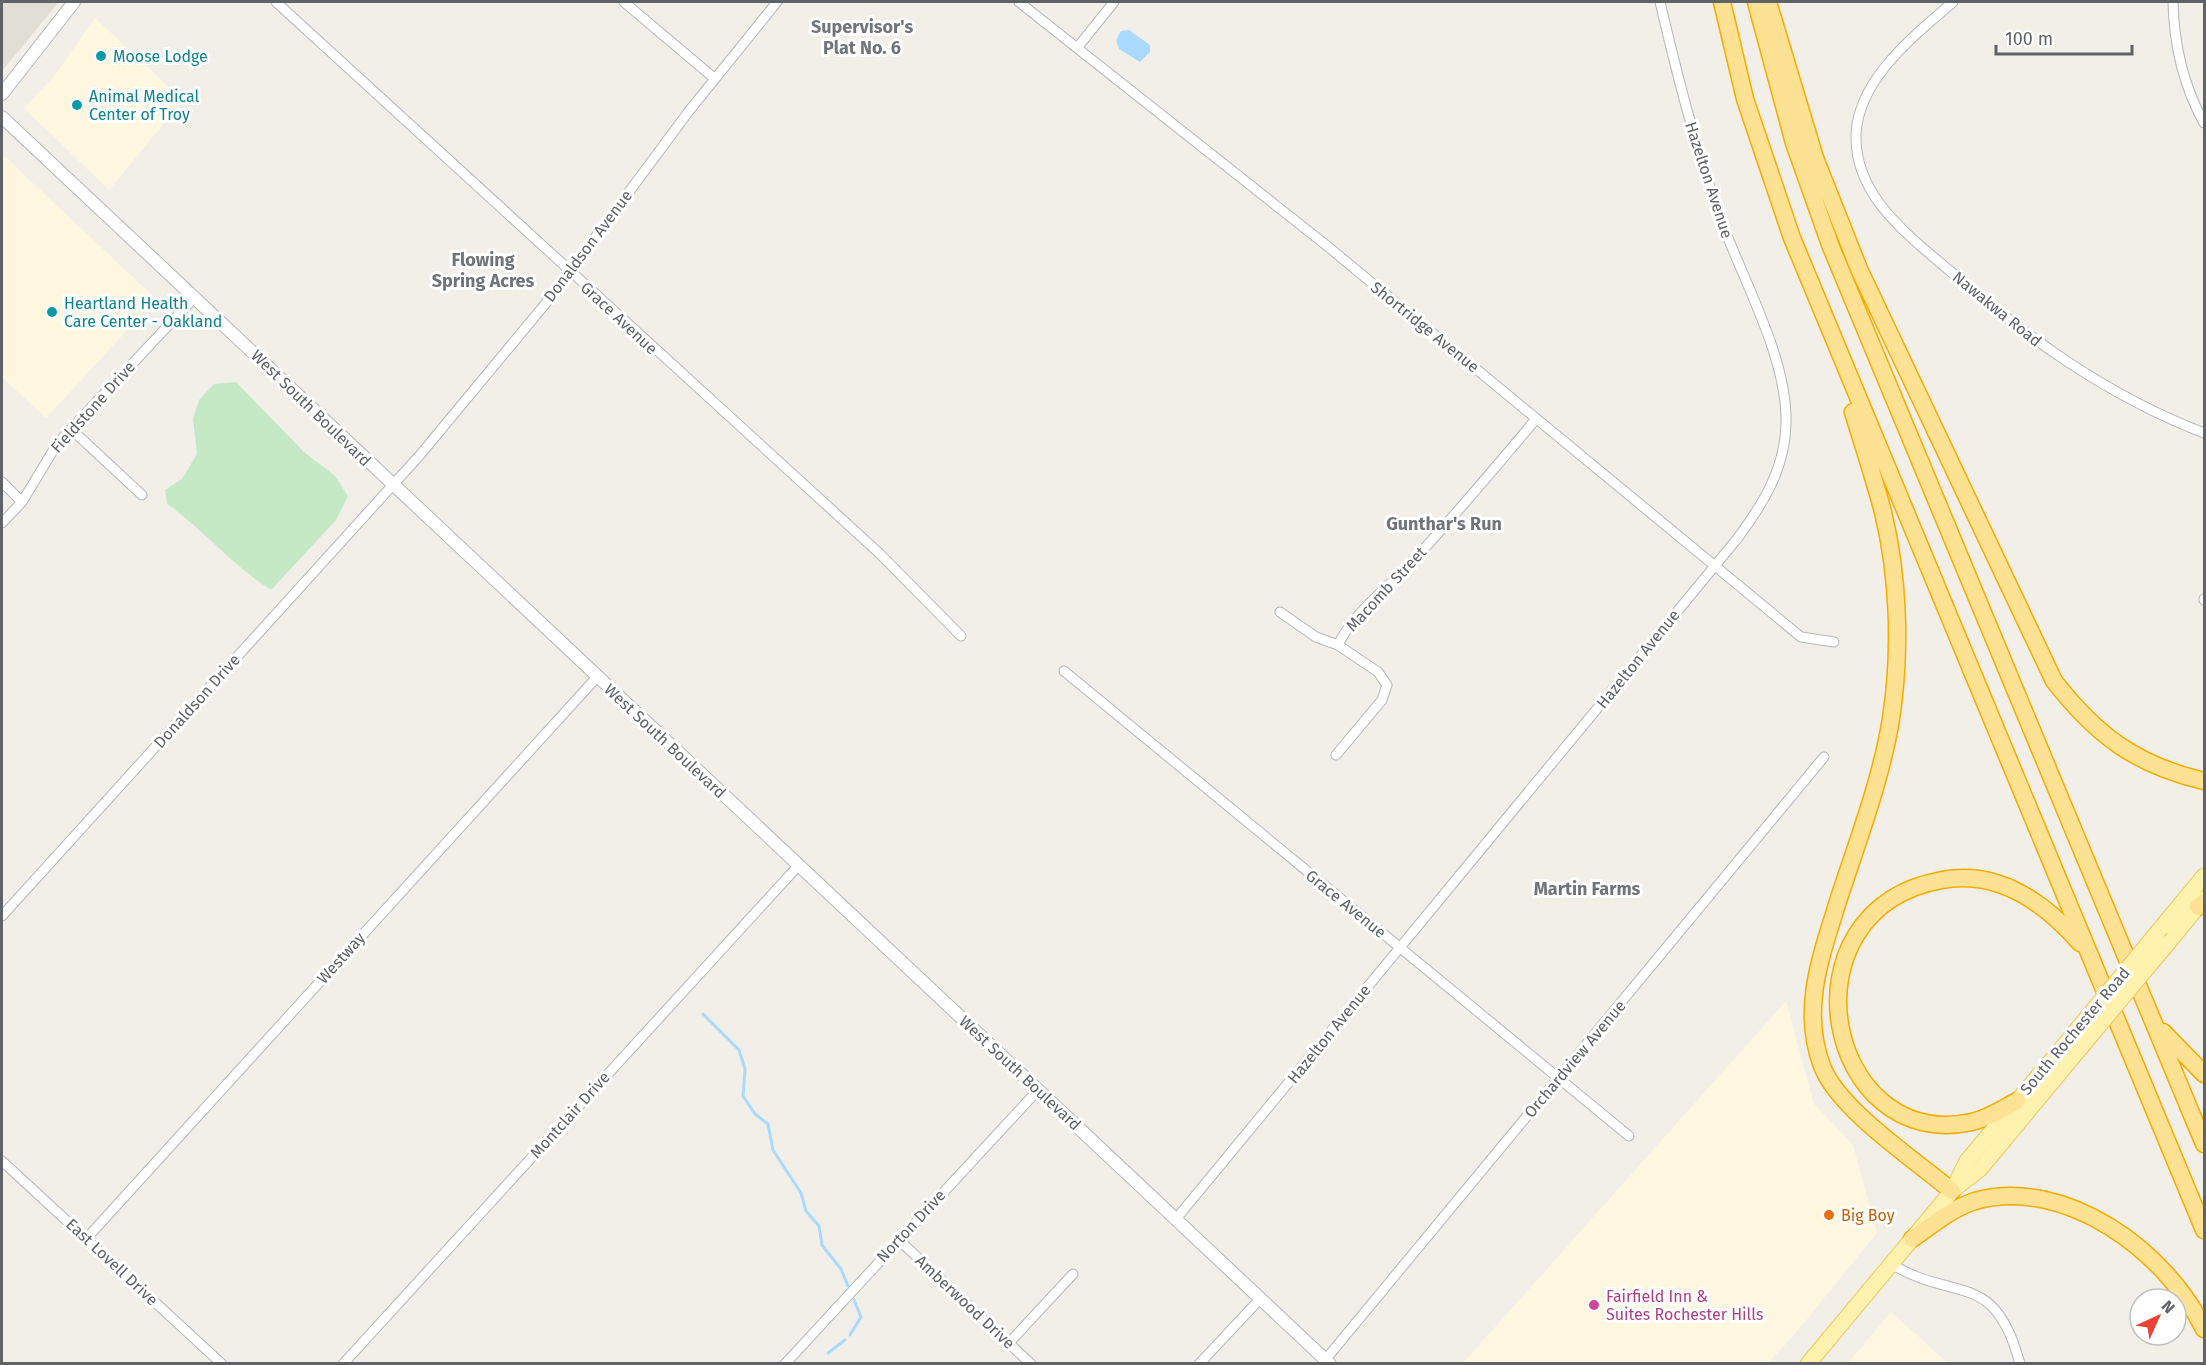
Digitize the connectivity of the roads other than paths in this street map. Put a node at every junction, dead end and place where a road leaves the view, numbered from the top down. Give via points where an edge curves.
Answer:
1 (74, 2) edge
2 (276, 2) edge
3 (624, 2) edge
4 (777, 2) edge
5 (1019, 2) edge
6 (1114, 2) edge
7 (1660, 2) edge
8 (1722, 2) edge
9 (1756, 2) edge
10 (1768, 2) edge
11 (1953, 2) edge
12 (2173, 2) edge
13 (1077, 48) junction
14 (714, 78) junction
15 (2, 94) edge
16 (2, 117) edge
17 (2205, 123) edge
18 (570, 273) junction
19 (195, 298) junction
20 (1827, 324) junction
21 (1536, 419) junction
22 (71, 429) junction
23 (2205, 434) edge
24 (2, 482) edge
25 (393, 486) junction
26 (142, 495) dead end
27 (22, 502) junction
28 (2, 523) edge
29 (1715, 566) junction
30 (1280, 612) dead end
31 (961, 636) dead end
32 (1834, 642) dead end
33 (1338, 645) junction
34 (1064, 670) dead end
35 (597, 677) junction
36 (1336, 755) dead end
37 (1824, 757) dead end
38 (2205, 781) edge
39 (798, 866) junction
40 (2205, 876) edge
41 (2202, 903) edge
42 (2, 916) edge
43 (1400, 948) junction
44 (2089, 953) junction
45 (2152, 1019) junction
46 (2205, 1074) edge
47 (1558, 1079) junction
48 (1038, 1090) junction
49 (2017, 1101) junction
50 (1629, 1136) dead end
51 (2205, 1144) edge
52 (2, 1161) edge
53 (1952, 1191) junction
54 (1176, 1219) junction
55 (2205, 1230) edge
56 (86, 1239) junction
57 (1912, 1239) junction
58 (899, 1240) junction
59 (1891, 1264) junction
60 (1073, 1274) dead end
61 (1260, 1299) junction
62 (2205, 1329) edge
63 (1009, 1343) junction
64 (1328, 1361) edge
65 (222, 1364) edge
66 (343, 1364) edge
67 (784, 1364) edge
68 (1031, 1364) edge
69 (1199, 1364) edge
70 (1808, 1364) edge
71 (2020, 1364) edge

1 - 15 street
2 - 18 street, Grace Avenue
3 - 14 street
4 - 14 street, Donaldson Avenue
5 - 13 street, Shortridge Avenue
6 - 13 street
7 - 29 street, Hazelton Avenue via 1709,185 1774,351 1785,397 1784,445 1777,474 1757,512
8 - 20 highway via 1762,152 1787,227
9 - 45 highway via 1785,116 1827,238
10 - 38 highway via 1815,158 1859,269 2054,681 2092,726 2127,753 2164,770
11 - 23 street, Nawakwa Road via 1906,45 1867,95 1858,123 1858,158 1865,180 1881,206 1907,233 2051,353 2129,399
12 - 17 street via 2178,57
13 - 21 street, Shortridge Avenue via 1326,245
14 - 18 street, Donaldson Avenue
16 - 19 street, West South Boulevard
18 - 25 street, Donaldson Avenue
18 - 31 street, Grace Avenue via 870,545
19 - 22 street, Fieldstone Drive
19 - 25 street, West South Boulevard
20 - 44 highway
20 - 53 highway via 1887,532 1893,572 1895,686 1878,774 1820,956 1812,1024 1823,1069 1849,1104
21 - 29 street, Shortridge Avenue
21 - 33 street, Macomb Street via 1457,514 1355,617
22 - 26 street
22 - 27 street, Fieldstone Drive via 48,456
24 - 27 street
25 - 35 street, West South Boulevard
25 - 42 street, Donaldson Drive
27 - 28 street, Fieldstone Drive
29 - 32 street, Shortridge Avenue via 1802,637
29 - 43 street, Hazelton Avenue
30 - 33 street via 1316,637
33 - 36 street, Macomb Street via 1378,672 1387,685 1382,700
34 - 43 street, Grace Avenue
35 - 39 street, West South Boulevard
35 - 56 street, Westway
37 - 47 street, Orchardview Avenue
39 - 48 street, West South Boulevard
39 - 66 street, Montclair Drive
40 - 49 main road, South Rochester Road, bridge
41 - 53 main road, South Rochester Road, bridge via 1980,1169
43 - 47 street, Grace Avenue
43 - 54 street, Hazelton Avenue
44 - 49 highway via 2055,917 2030,898 2004,885 1961,878 1928,882 1884,905 1856,935 1847,953 1836,995 1842,1036 1864,1083 1882,1101 1923,1122 1946,1124 1971,1122
44 - 55 highway
45 - 46 highway
45 - 51 highway
47 - 50 street, Grace Avenue
47 - 64 street, Orchardview Avenue
48 - 54 street, West South Boulevard
48 - 58 street, Norton Drive
49 - 53 main road, South Rochester Road via 1967,1161
52 - 56 street, East Lovell Drive
53 - 57 main road, South Rochester Road
54 - 61 street, West South Boulevard
56 - 65 street, East Lovell Drive
57 - 59 main road, South Rochester Road
57 - 62 highway via 1972,1202 1993,1197 2040,1199 2096,1219 2149,1254 2171,1276
58 - 63 street, Amberwood Drive
58 - 67 street, Norton Drive
59 - 70 main road, South Rochester Road
59 - 71 street via 1913,1276 1970,1292 1993,1306 2011,1333
60 - 63 street
61 - 64 street, West South Boulevard
61 - 69 street
63 - 68 street, Amberwood Drive

